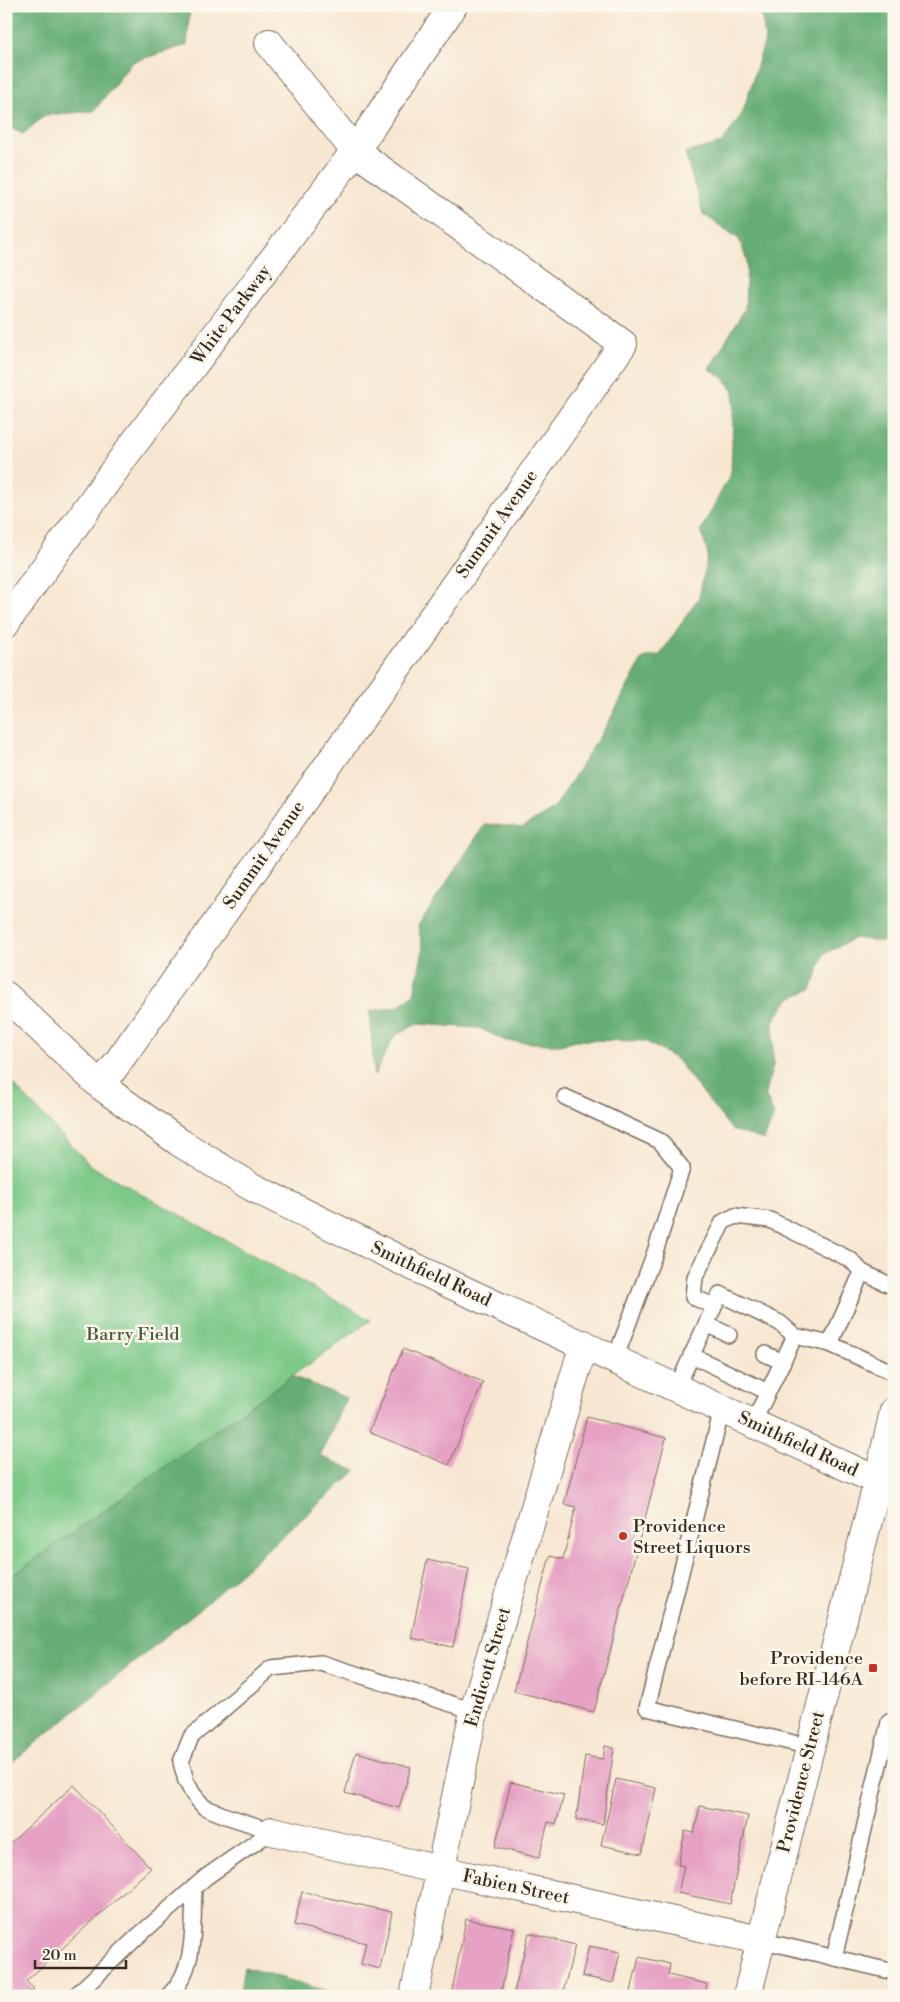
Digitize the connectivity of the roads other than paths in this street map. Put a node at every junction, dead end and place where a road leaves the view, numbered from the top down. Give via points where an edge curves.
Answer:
1 (453, 6) edge
2 (269, 43) dead end
3 (355, 151) junction
4 (6, 622) edge
5 (6, 996) edge
6 (101, 1086) junction
7 (565, 1097) dead end
8 (862, 1272) junction
9 (894, 1287) edge
10 (714, 1306) junction
11 (706, 1324) junction
12 (729, 1335) dead end
13 (795, 1336) junction
14 (584, 1344) junction
15 (830, 1344) junction
16 (765, 1354) dead end
17 (691, 1355) junction
18 (615, 1359) junction
19 (783, 1362) junction
20 (894, 1373) edge
21 (677, 1387) junction
22 (768, 1392) junction
23 (722, 1409) junction
24 (894, 1411) edge
25 (753, 1423) junction
26 (886, 1485) edge
27 (474, 1711) junction
28 (892, 1723) edge
29 (810, 1747) junction
30 (272, 1831) junction
31 (440, 1870) junction
32 (194, 1888) junction
33 (760, 1940) junction
34 (834, 1958) junction
35 (894, 1972) edge
36 (752, 1994) edge
37 (75, 1996) edge
38 (168, 1996) edge
39 (414, 1996) edge

1 - 3 street, White Parkway
2 - 3 street, Summit Avenue
3 - 4 street, White Parkway via 126,454
3 - 6 street, Summit Avenue via 623,344
5 - 6 street, Smithfield Road
6 - 14 street, Smithfield Road via 180,1142 252,1187 437,1278
7 - 18 lane via 660,1141 682,1168
8 - 9 lane
8 - 10 lane via 851,1260 770,1220 735,1216 724,1222 695,1277 694,1297
8 - 15 lane
10 - 11 lane
10 - 13 lane via 720,1294 780,1323
11 - 12 lane
11 - 17 lane
13 - 15 lane
13 - 19 lane
14 - 18 street, Smithfield Road
14 - 27 street, Endicott Street
15 - 20 lane
16 - 19 lane
17 - 21 lane
17 - 22 lane
18 - 21 street, Smithfield Road
19 - 22 lane
21 - 23 street, Smithfield Road
22 - 25 lane
23 - 25 street, Smithfield Road
23 - 29 lane via 647,1708
24 - 26 street, Providence Street
25 - 26 street, Smithfield Road
26 - 29 street, Providence Street
27 - 30 lane via 321,1663 271,1668 191,1737 181,1762 186,1781 204,1807
27 - 31 street, Endicott Street
28 - 34 lane
29 - 33 street, Providence Street
30 - 31 street, Fabien Street
30 - 32 lane
31 - 33 street, Fabien Street
31 - 39 street, Endicott Street
32 - 37 lane
32 - 38 lane via 190,1962 177,1988
33 - 34 lane
33 - 36 street, Providence Street
34 - 35 lane

